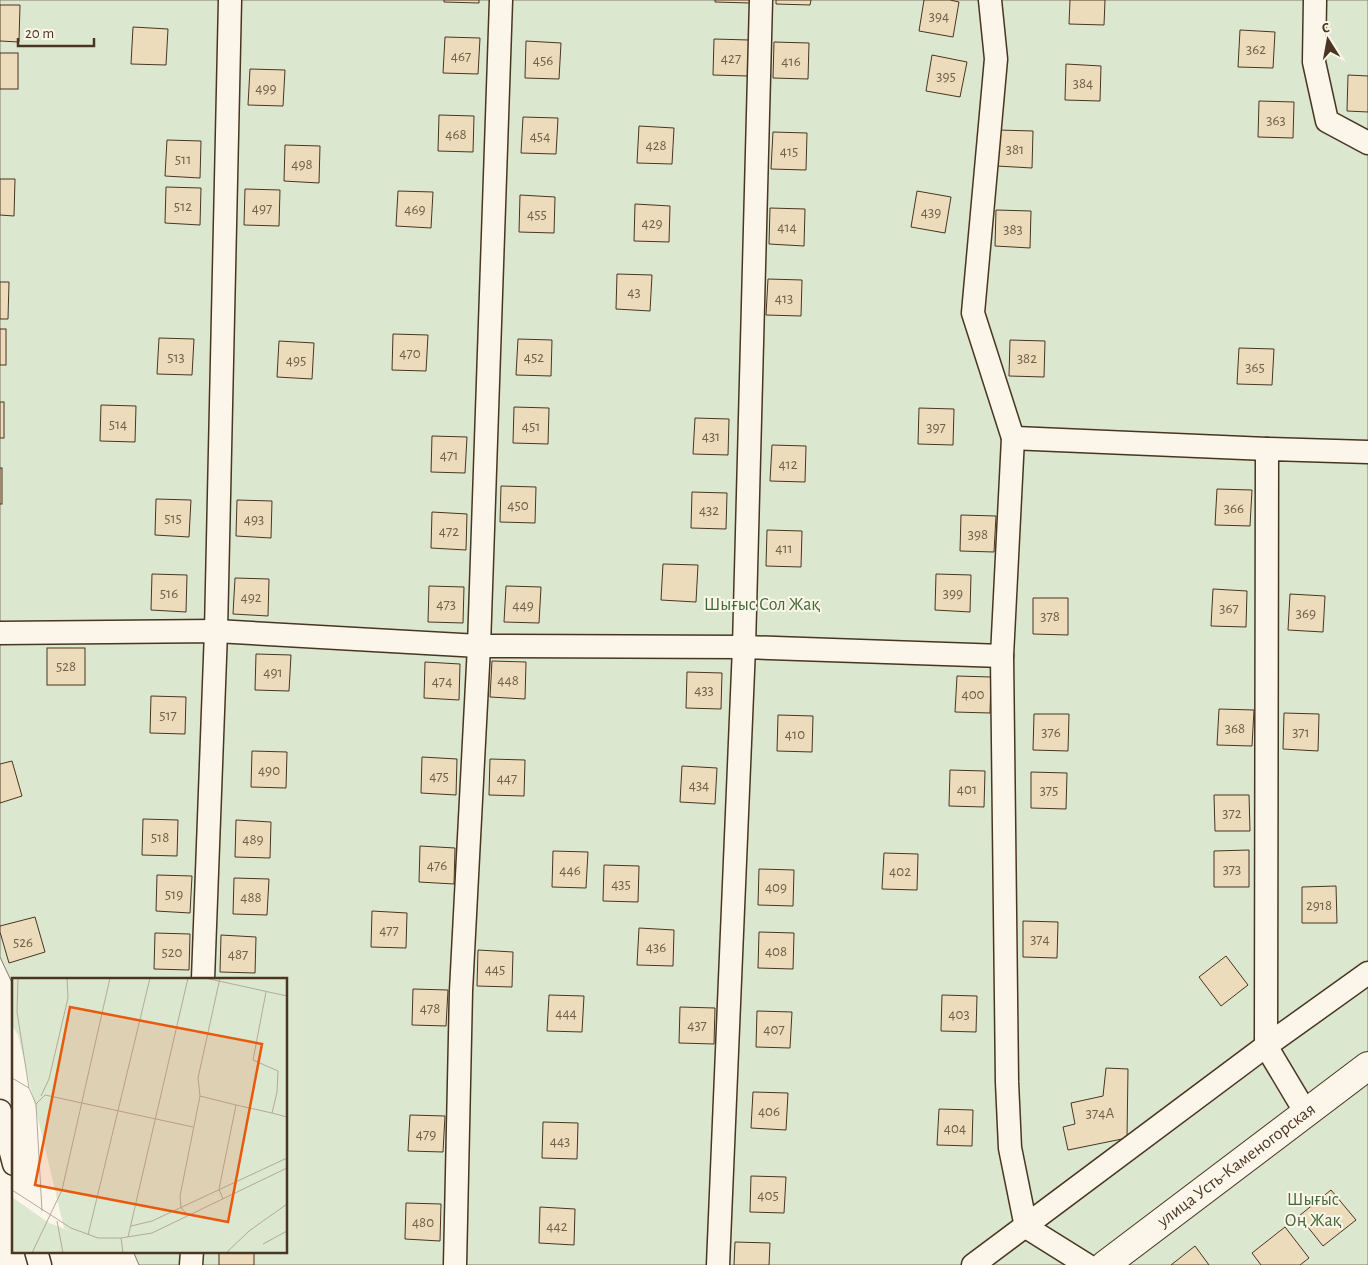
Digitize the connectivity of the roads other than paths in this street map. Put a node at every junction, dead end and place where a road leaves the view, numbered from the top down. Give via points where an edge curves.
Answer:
1 (230, 0) edge
2 (501, 0) edge
3 (761, 0) edge
4 (990, 0) edge
5 (1316, 0) edge
6 (1368, 143) edge
7 (1012, 438) junction
8 (1267, 449) junction
9 (1368, 452) edge
10 (216, 631) junction
11 (0, 632) edge
12 (478, 646) junction
13 (744, 647) junction
14 (1002, 656) junction
15 (1368, 973) edge
16 (202, 978) edge
17 (1266, 1046) junction
18 (1368, 1066) edge
19 (0, 1111) edge
20 (1306, 1112) junction
21 (12, 1156) edge
22 (1026, 1226) junction
23 (36, 1252) edge
24 (192, 1252) edge
25 (40, 1265) edge
26 (191, 1265) edge
27 (455, 1265) edge
28 (718, 1265) edge
29 (974, 1265) edge
30 (1087, 1265) edge
31 (1105, 1265) edge

1 - 10 street
2 - 12 street
3 - 13 street
4 - 7 street via 996,59 973,313
5 - 6 street via 1314,62 1327,121
7 - 8 street
7 - 14 street
8 - 9 street
8 - 17 street
10 - 11 street
10 - 12 street
10 - 16 street
12 - 13 street
12 - 27 street via 461,991
13 - 14 street
13 - 28 street
14 - 22 street via 1007,1082 1010,1148
15 - 17 street
17 - 20 street
17 - 22 street
18 - 20 street, улица Усть-Каменогорская
19 - 21 street
20 - 31 street, улица Усть-Каменогорская
22 - 29 street
22 - 30 street
23 - 25 street
24 - 26 street

